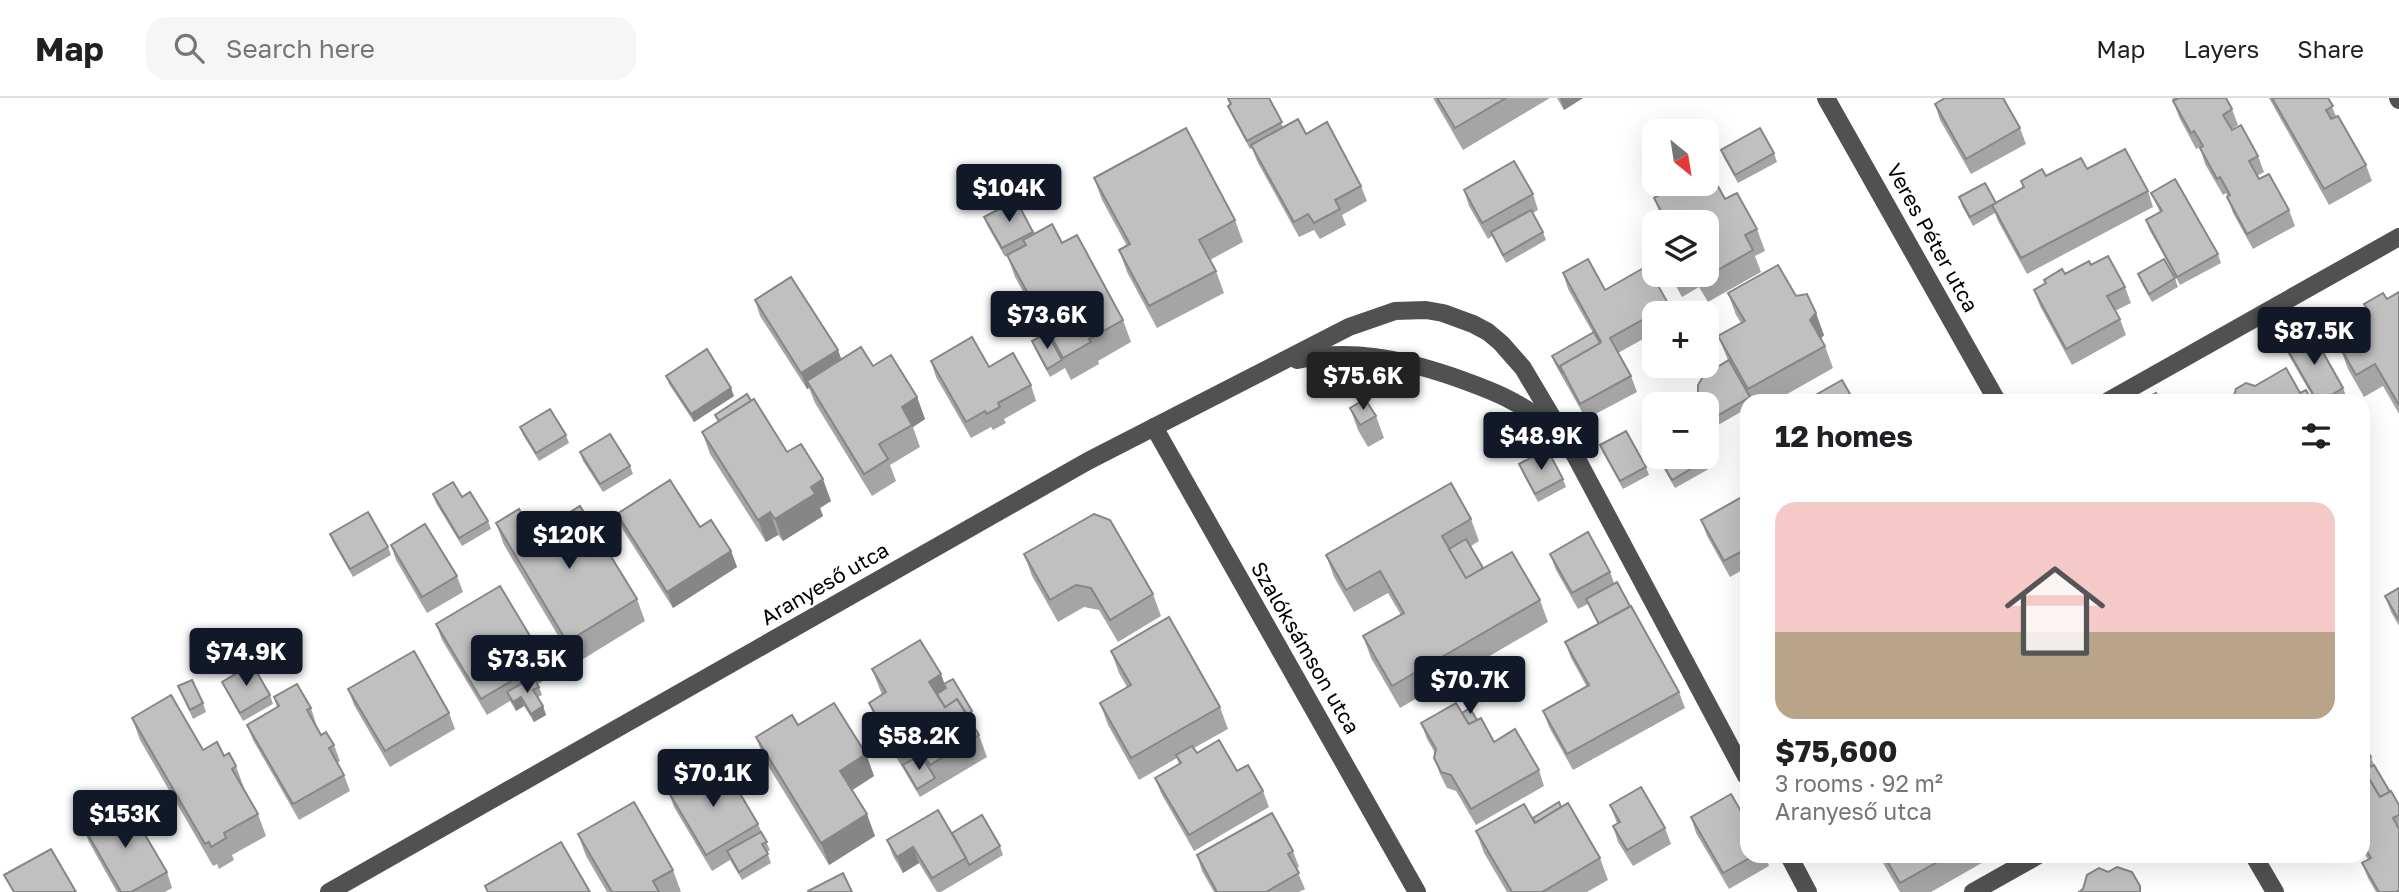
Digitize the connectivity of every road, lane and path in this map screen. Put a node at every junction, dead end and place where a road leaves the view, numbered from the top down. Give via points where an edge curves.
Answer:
1 (1826, 98) edge
2 (2399, 237) edge
3 (1273, 366) junction
4 (1993, 394) edge
5 (2120, 394) edge
6 (1153, 427) junction
7 (1577, 459) junction
8 (1740, 765) edge
9 (1793, 863) edge
10 (2025, 863) edge
11 (2258, 863) edge
12 (329, 892) edge
13 (1417, 892) edge
14 (1808, 892) edge
15 (1973, 892) edge
16 (2275, 892) edge

1 - 4 street, Veres Péter utca
2 - 5 street
3 - 6 street, Aranyeső utca
3 - 7 street via 1351,354 1436,371 1524,406 1557,434
3 - 7 street, Aranyeső utca via 1349,327 1395,311 1426,310 1458,318 1488,332 1513,355
6 - 12 street, Aranyeső utca
6 - 13 street, Szalóksámson utca
7 - 8 street
9 - 14 street
10 - 15 street
11 - 16 street

